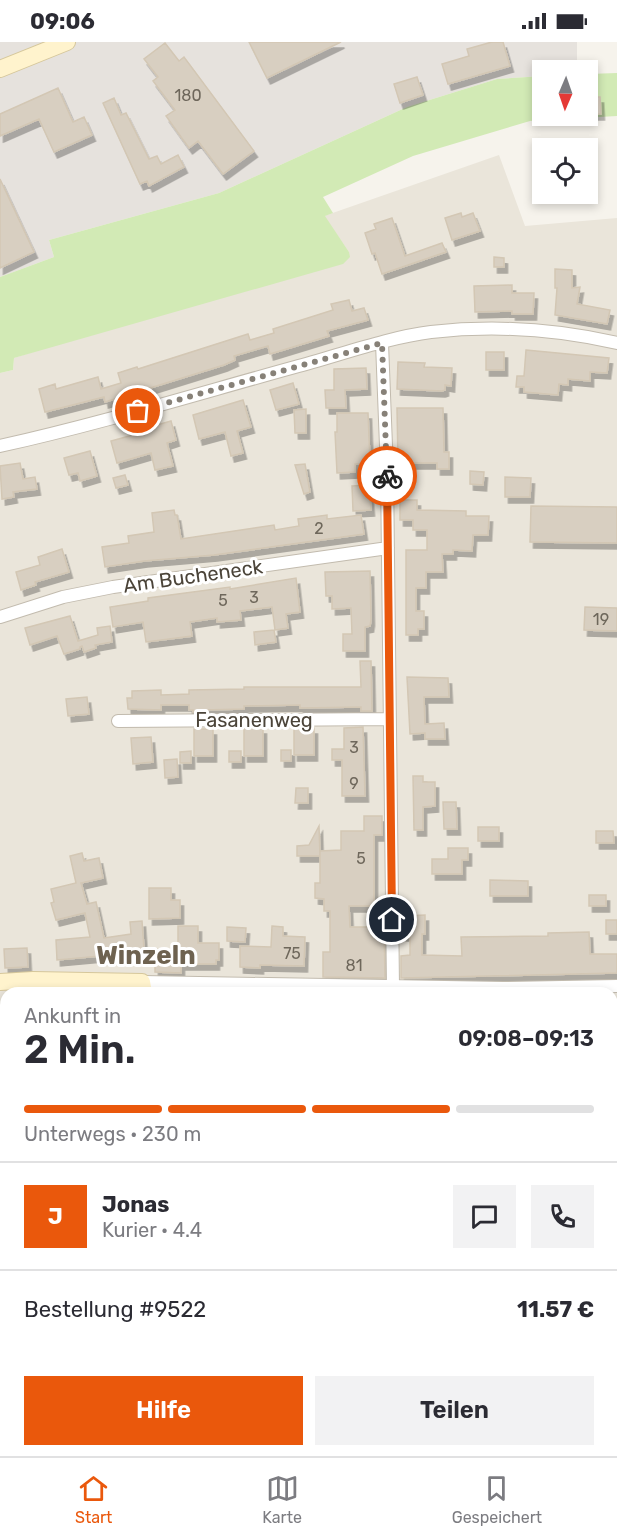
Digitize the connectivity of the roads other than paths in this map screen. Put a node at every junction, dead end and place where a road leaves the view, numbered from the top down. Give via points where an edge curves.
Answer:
1 (67, 42) edge
2 (0, 69) edge
3 (382, 343) junction
4 (617, 343) edge
5 (0, 446) edge
6 (388, 548) junction
7 (0, 617) edge
8 (390, 719) junction
9 (118, 721) dead end
10 (0, 982) edge
11 (617, 986) edge
12 (143, 987) edge
13 (393, 987) joint
14 (571, 987) edge

1 - 2 street
3 - 4 street via 429,332 522,329
3 - 5 street
3 - 6 street
6 - 7 street, Am Bucheneck via 113,587 63,597
6 - 8 street
8 - 9 street, Fasanenweg
8 - 13 street
10 - 12 street via 33,980
11 - 14 street
12 - 13 street

